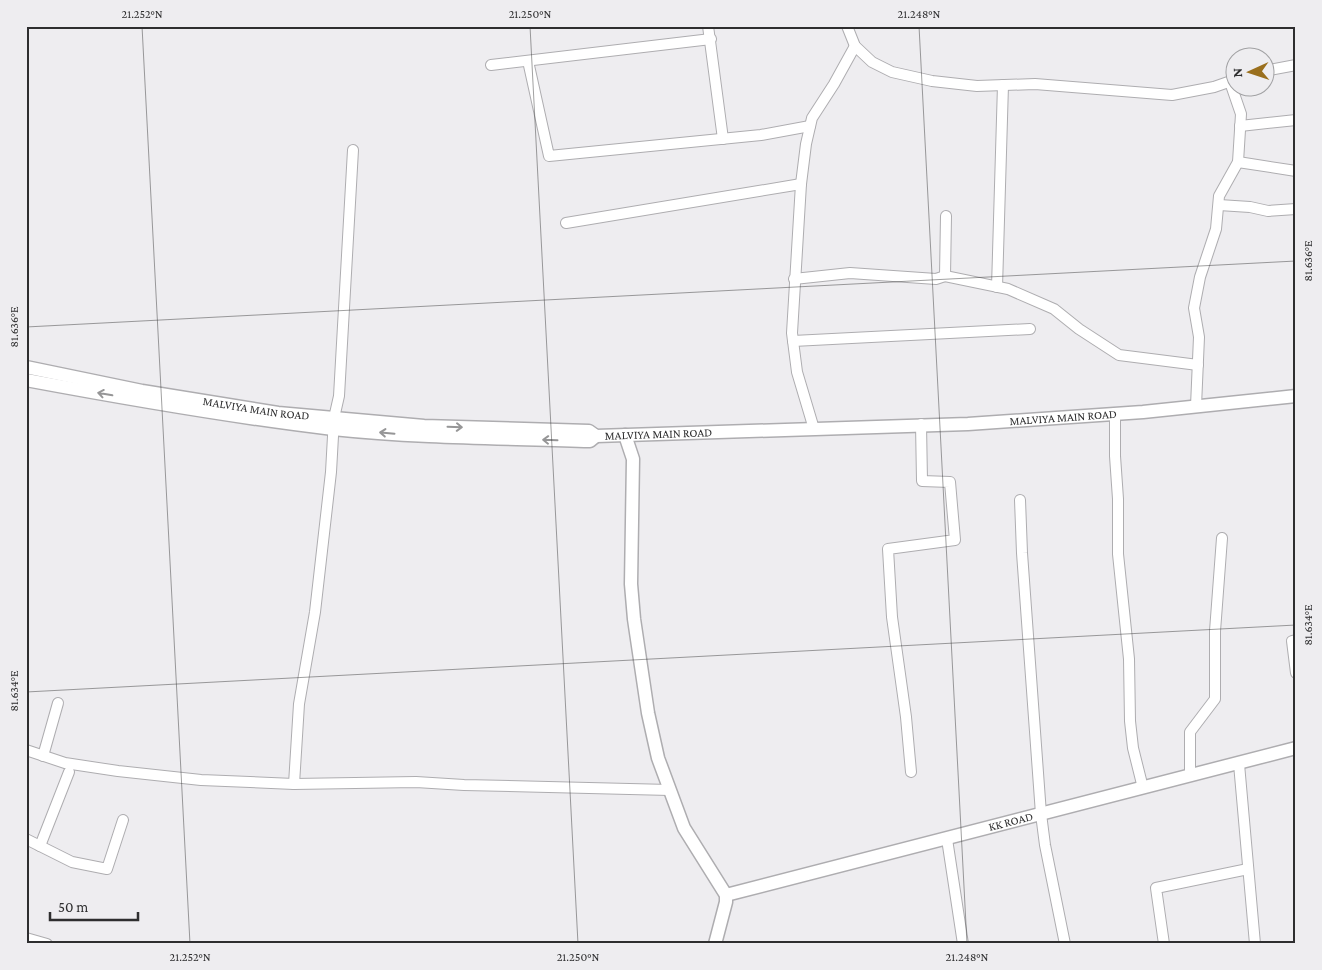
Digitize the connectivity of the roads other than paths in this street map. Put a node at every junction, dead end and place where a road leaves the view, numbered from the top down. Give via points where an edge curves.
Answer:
1 (708, 26) edge
2 (847, 26) edge
3 (711, 39) junction
4 (855, 46) junction
5 (528, 61) junction
6 (491, 65) dead end
7 (1296, 65) edge
8 (1274, 69) edge
9 (1224, 84) edge
10 (1003, 85) junction
11 (1237, 98) edge
12 (1296, 120) edge
13 (810, 126) junction
14 (1240, 126) junction
15 (723, 138) junction
16 (353, 150) dead end
17 (1238, 162) junction
18 (1296, 171) edge
19 (801, 184) junction
20 (1218, 205) junction
21 (1296, 209) edge
22 (946, 216) dead end
23 (566, 223) dead end
24 (945, 276) junction
25 (794, 279) junction
26 (997, 286) junction
27 (1030, 329) dead end
28 (793, 342) junction
29 (1198, 365) junction
30 (26, 367) edge
31 (26, 380) edge
32 (141, 396) junction
33 (1296, 396) edge
34 (1196, 406) junction
35 (1115, 414) junction
36 (334, 423) junction
37 (921, 424) junction
38 (814, 429) junction
39 (625, 435) junction
40 (1020, 500) dead end
41 (1222, 538) dead end
42 (1296, 640) edge
43 (1296, 673) edge
44 (58, 703) dead end
45 (1296, 748) edge
46 (26, 750) edge
47 (42, 756) junction
48 (1240, 764) junction
49 (69, 772) dead end
50 (911, 772) dead end
51 (1190, 776) junction
52 (294, 784) junction
53 (1143, 788) junction
54 (670, 790) junction
55 (1041, 814) junction
56 (123, 820) dead end
57 (26, 839) edge
58 (947, 839) junction
59 (40, 846) junction
60 (1248, 870) junction
61 (726, 895) junction
62 (26, 938) edge
63 (45, 943) edge
64 (715, 944) edge
65 (963, 944) edge
66 (1065, 944) edge
67 (1164, 944) edge
68 (1256, 944) edge

1 - 3 street
2 - 4 street
3 - 5 street
3 - 15 street
4 - 10 street via 872,62 892,72 932,81
4 - 13 street
5 - 6 street
5 - 15 street via 549,156
7 - 8 street
9 - 10 street via 1172,95 1035,84
10 - 26 street
11 - 14 street
12 - 14 street
13 - 15 street
13 - 19 street
14 - 17 street
16 - 36 street
17 - 18 street
17 - 20 street
19 - 23 street
19 - 25 street
20 - 21 street via 1268,211
20 - 29 street via 1216,229 1200,277 1194,308 1199,337
22 - 24 street
24 - 25 street via 936,279 850,273
24 - 26 street
25 - 28 street
26 - 29 street via 1054,309 1119,355
27 - 28 street
28 - 38 street via 797,372
29 - 34 street
30 - 32 street
32 -> 31 street
32 - 36 street, MALVIYA MAIN ROAD via 233,416
33 - 34 street, MALVIYA MAIN ROAD
34 - 35 street, MALVIYA MAIN ROAD
35 - 37 street, MALVIYA MAIN ROAD
35 - 53 street via 1118,554 1129,659 1132,748
36 - 39 street, MALVIYA MAIN ROAD via 417,436 512,434 590,441 596,436
36 - 52 street via 315,612 299,704
37 - 38 street, MALVIYA MAIN ROAD
37 - 50 street via 922,481 950,482 955,540 888,549 892,617
38 - 39 street, MALVIYA MAIN ROAD
39 - 54 street via 633,459 631,584 634,619 648,713 658,758
40 - 55 street
41 - 51 street via 1215,631 1215,699 1190,732
42 - 43 street via 1292,641
44 - 47 street
45 - 48 street, KK ROAD
46 - 47 street
47 - 52 street via 118,771 201,780
48 - 51 street, KK ROAD
48 - 60 street
49 - 59 street
51 - 53 street, KK ROAD
52 - 54 street via 416,782
53 - 55 street, KK ROAD
54 - 61 street via 684,828
55 - 58 street, KK ROAD
55 - 66 street
56 - 59 street via 107,869 72,862
57 - 59 street
58 - 61 street, KK ROAD
58 - 65 street
60 - 67 street via 1156,888
60 - 68 street
61 - 64 street
62 - 63 street

